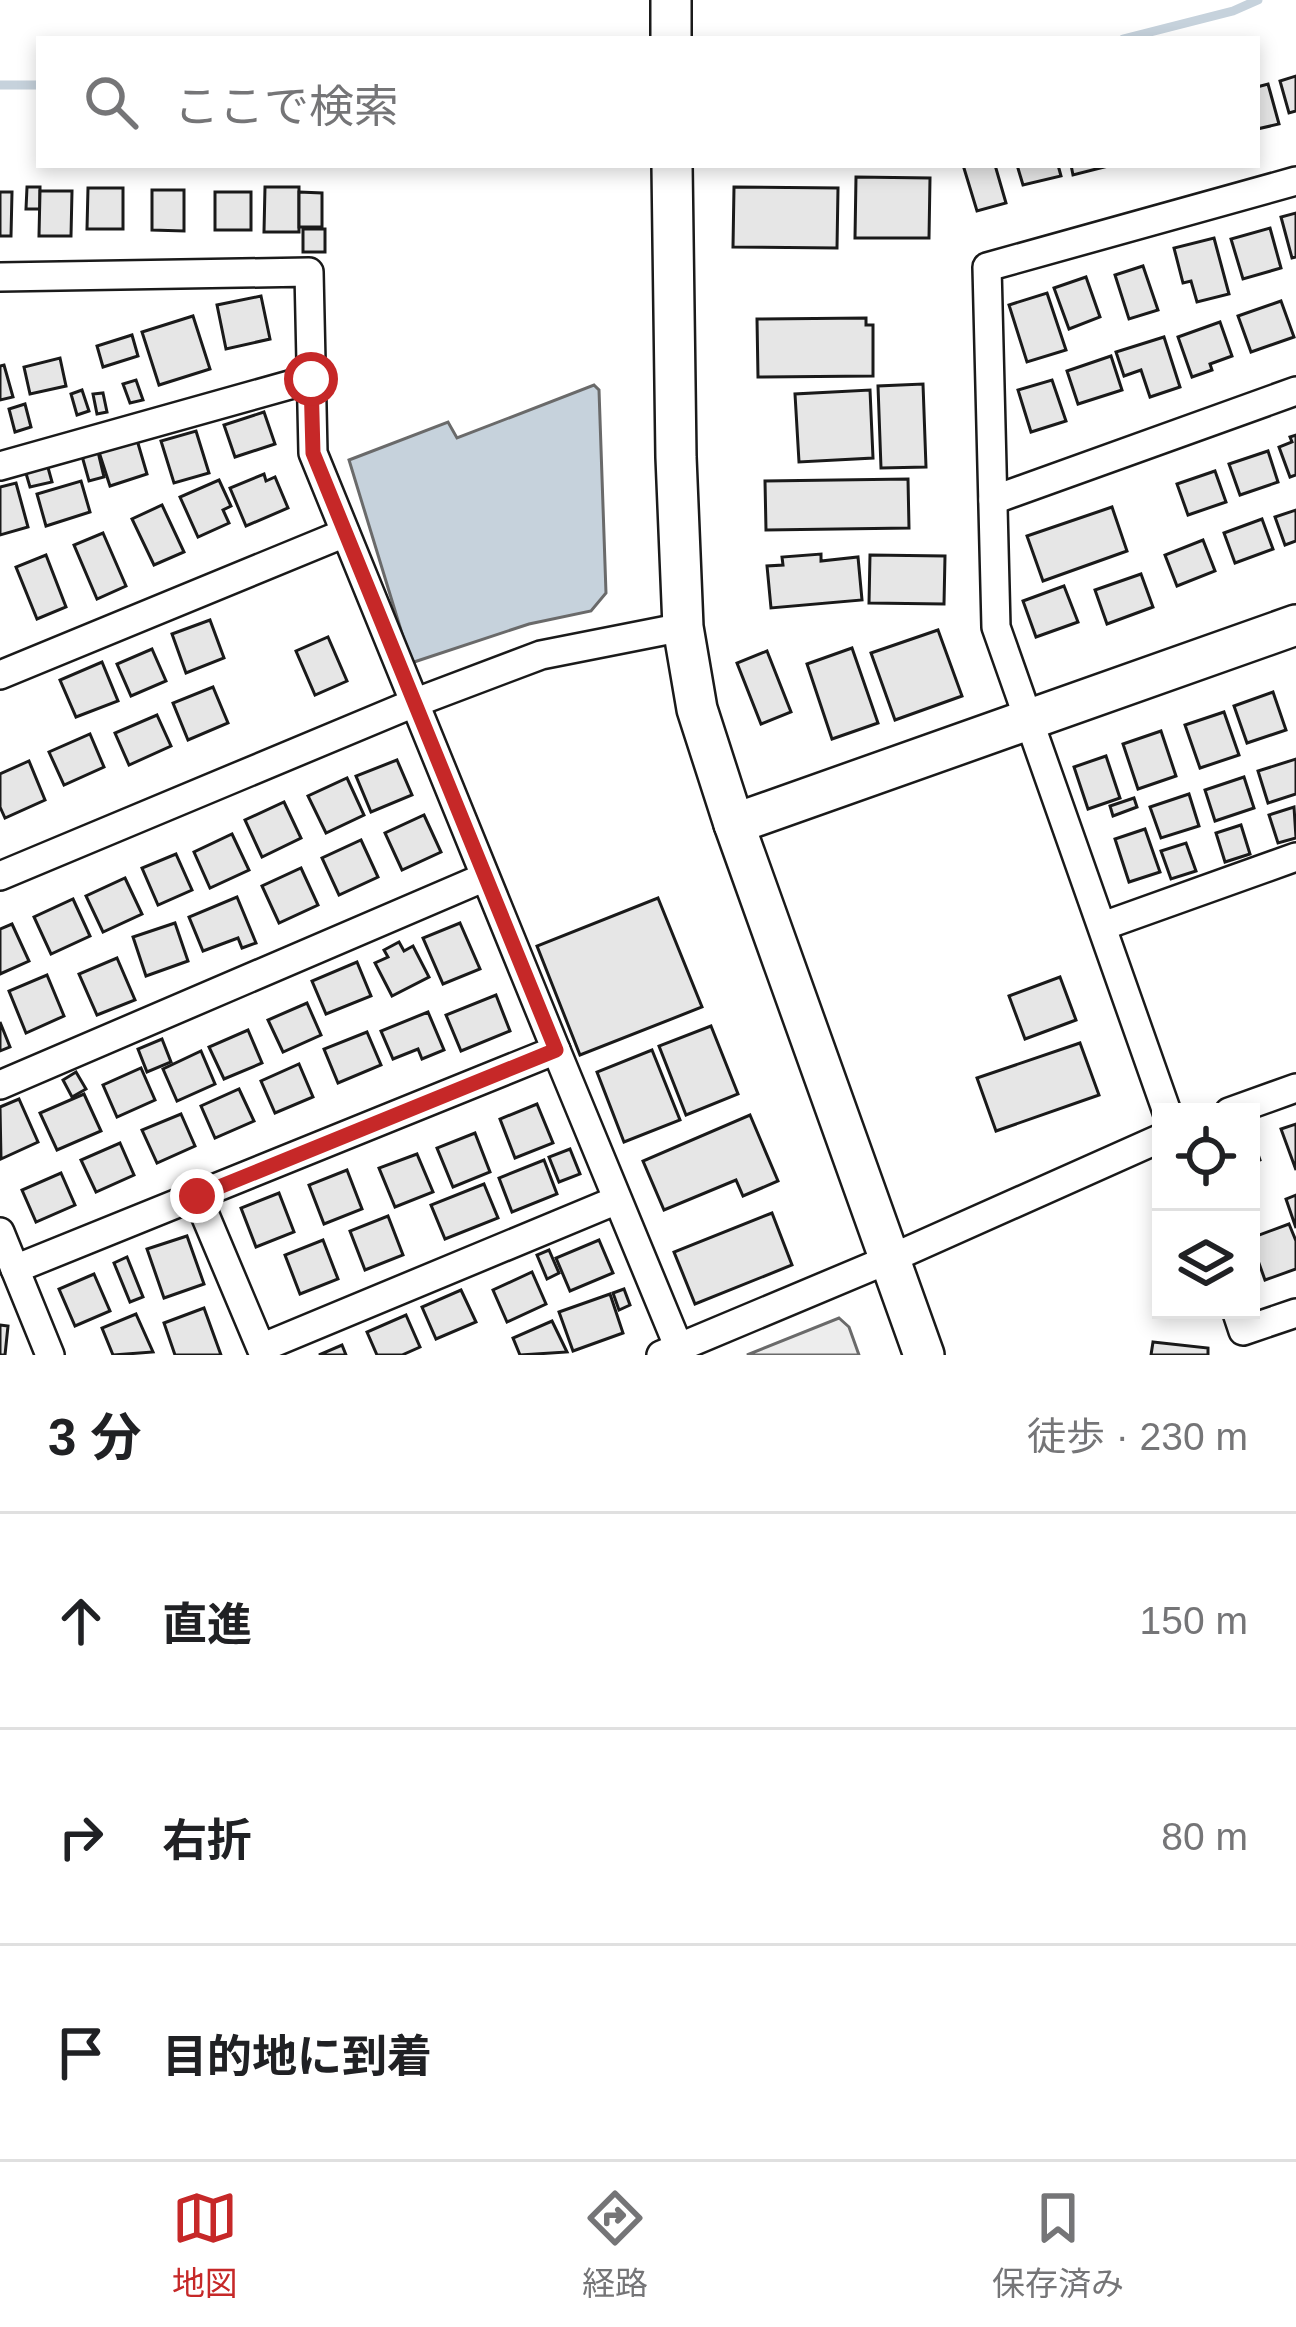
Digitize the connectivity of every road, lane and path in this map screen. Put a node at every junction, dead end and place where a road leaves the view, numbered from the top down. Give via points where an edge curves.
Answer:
1 (671, 0) edge
2 (671, 36) edge
3 (671, 168) edge
4 (1296, 181) edge
5 (0, 277) edge
6 (311, 379) junction
7 (1296, 391) edge
8 (0, 466) edge
9 (993, 500) junction
10 (345, 533) junction
11 (1296, 626) edge
12 (683, 627) junction
13 (0, 675) edge
14 (414, 703) junction
15 (1031, 719) junction
16 (734, 824) junction
17 (1296, 857) edge
18 (0, 876) edge
19 (485, 877) junction
20 (1102, 926) junction
21 (556, 1050) junction
22 (0, 1085) edge
23 (1296, 1088) edge
24 (1164, 1103) edge
25 (1254, 1103) edge
26 (1152, 1142) edge
27 (197, 1196) junction
28 (617, 1200) junction
29 (0, 1232) edge
30 (892, 1258) junction
31 (15, 1270) junction
32 (1296, 1313) edge
33 (1239, 1319) edge
34 (670, 1351) edge
35 (50, 1355) edge
36 (924, 1355) edge

1 - 2 street
3 - 12 street
4 - 9 street via 987,267
5 - 6 street via 309,272
6 - 8 street
6 - 10 street via 313,453
7 - 9 street
9 - 15 street via 996,627
10 - 13 street
10 - 14 street
11 - 15 street
12 - 14 street via 541,655
12 - 16 street via 697,709
14 - 18 street
14 - 19 street
15 - 16 street
15 - 20 street
16 - 30 street
17 - 20 street
19 - 21 street
19 - 22 street
20 - 24 street
21 - 27 street
21 - 28 street
23 - 25 street
26 - 30 street
27 - 28 street via 261,1348
27 - 31 street
28 - 34 street
29 - 31 street
30 - 34 street
30 - 36 street
31 - 35 street
32 - 33 street via 1243,1331

